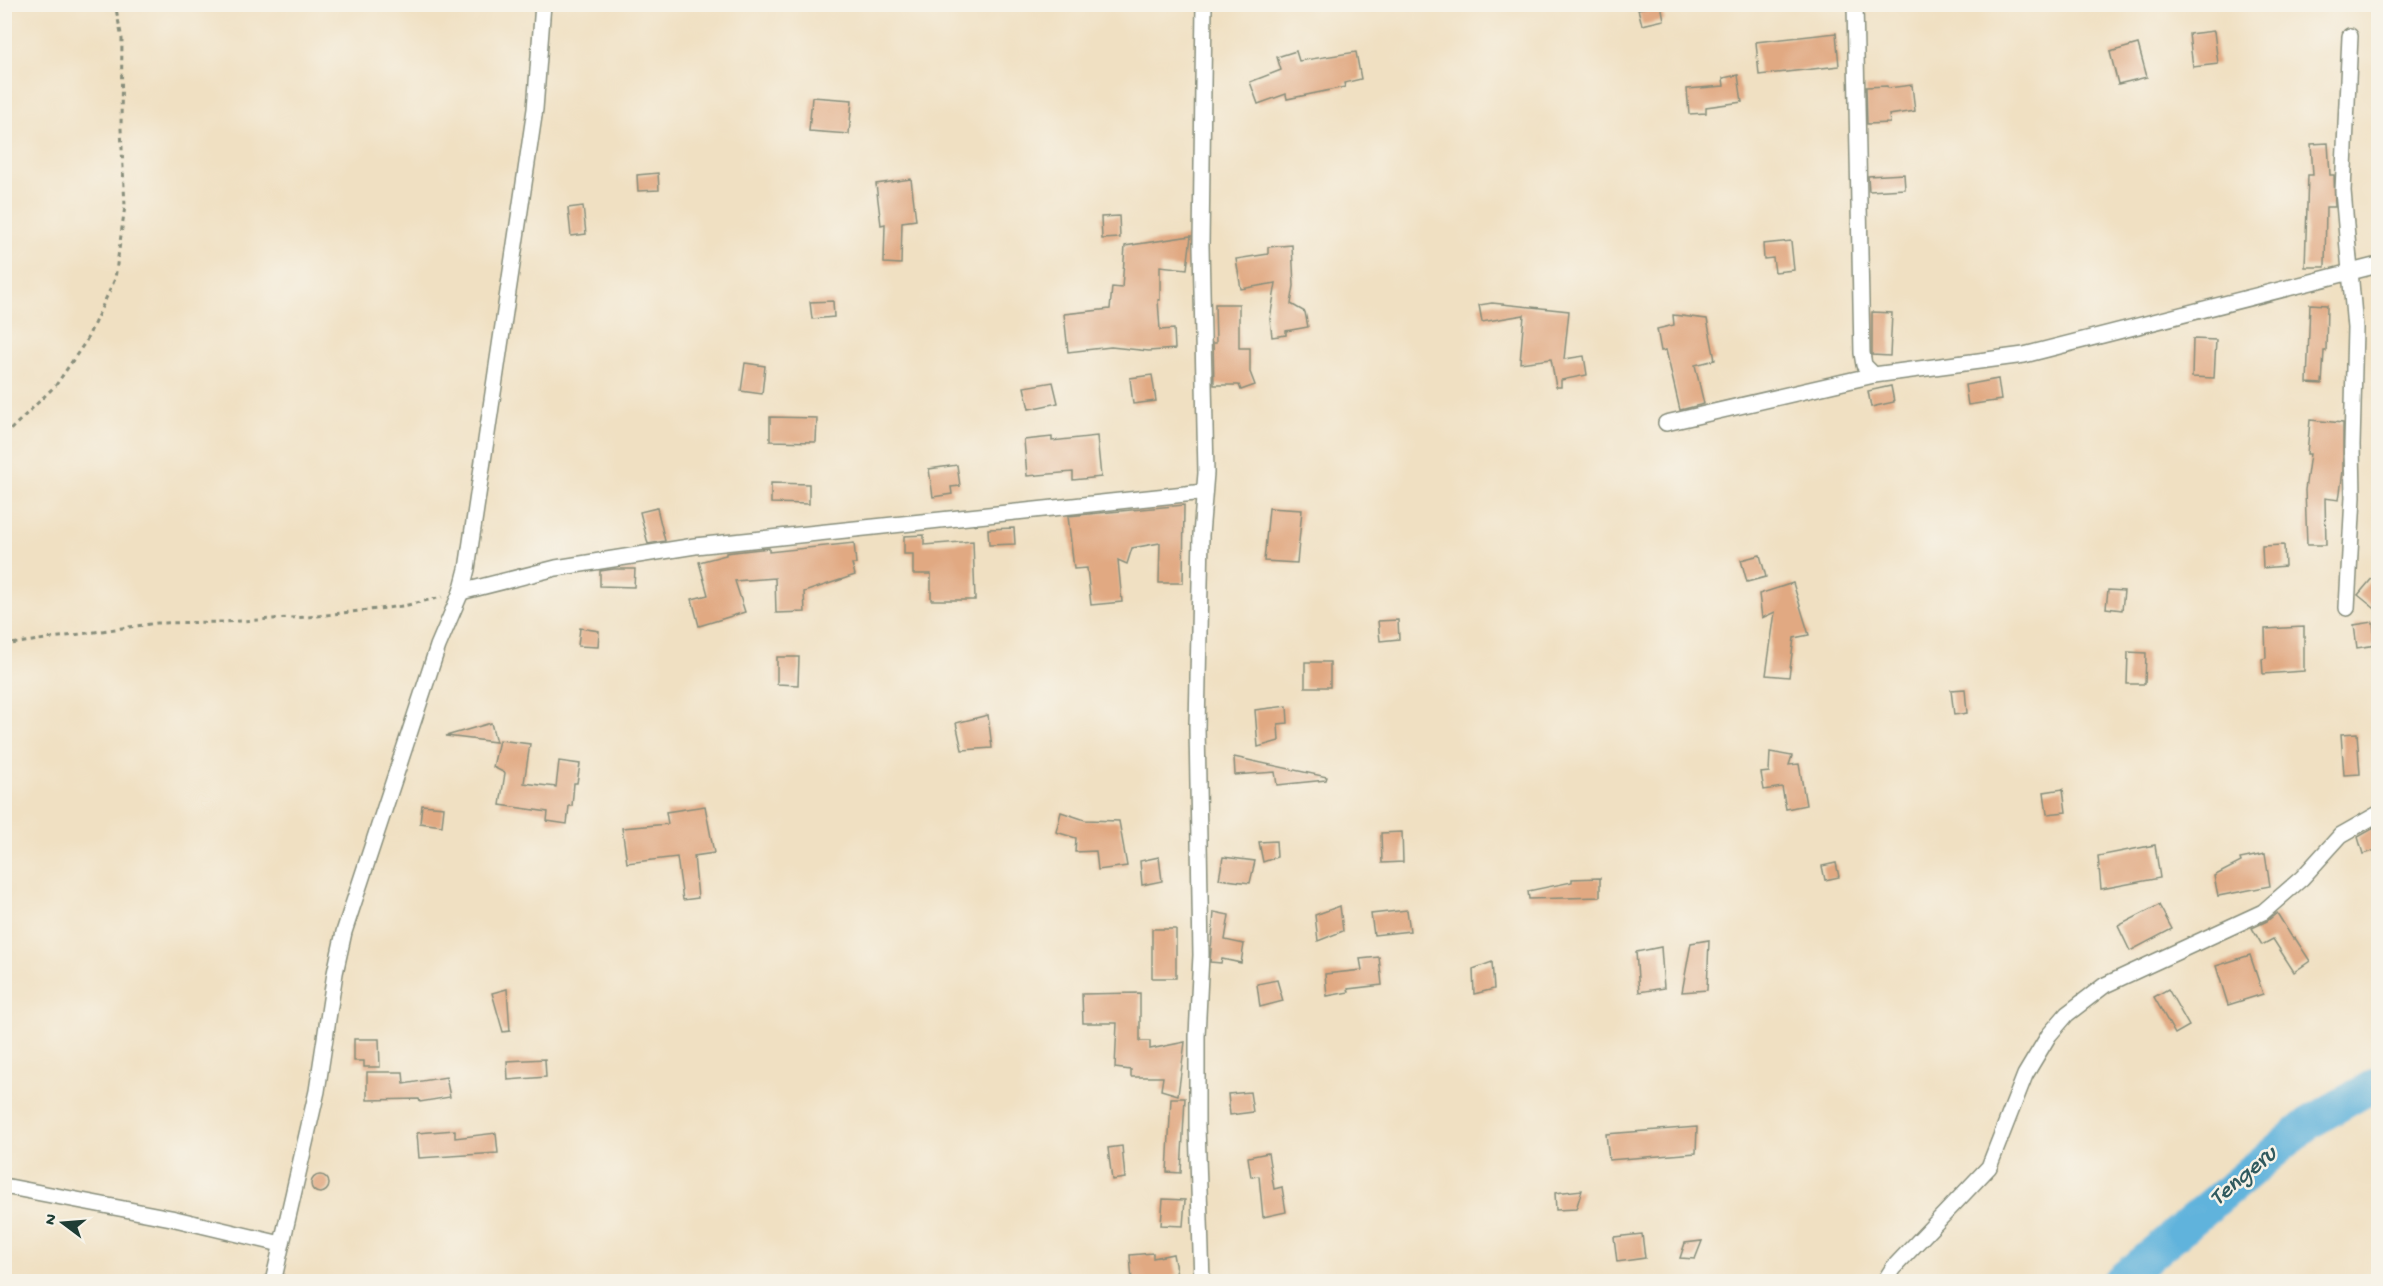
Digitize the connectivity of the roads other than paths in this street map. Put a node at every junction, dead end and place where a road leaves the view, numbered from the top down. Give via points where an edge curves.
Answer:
1 (543, 4) edge
2 (1204, 4) edge
3 (1855, 4) edge
4 (2350, 36) dead end
5 (2379, 265) edge
6 (2351, 272) junction
7 (1874, 375) junction
8 (1666, 423) dead end
9 (1204, 492) junction
10 (461, 592) junction
11 (2347, 608) dead end
12 (2379, 814) edge
13 (4, 1186) edge
14 (281, 1244) junction
15 (273, 1281) edge
16 (1202, 1281) edge
17 (1884, 1281) edge

1 - 10 street via 535,109 481,488
2 - 9 street via 1200,245
3 - 7 street via 1862,353 1864,365
4 - 6 street via 2343,191
5 - 6 street
6 - 7 street via 2024,355
6 - 11 street via 2355,358
7 - 8 street
9 - 10 street via 695,546 556,568
9 - 16 street via 1197,727 1197,1126
10 - 14 street via 438,646 344,932 317,1091
12 - 17 street via 2341,835 2302,878 2263,912 2105,985 2067,1014 2025,1075 1989,1167
13 - 14 street
14 - 15 street

